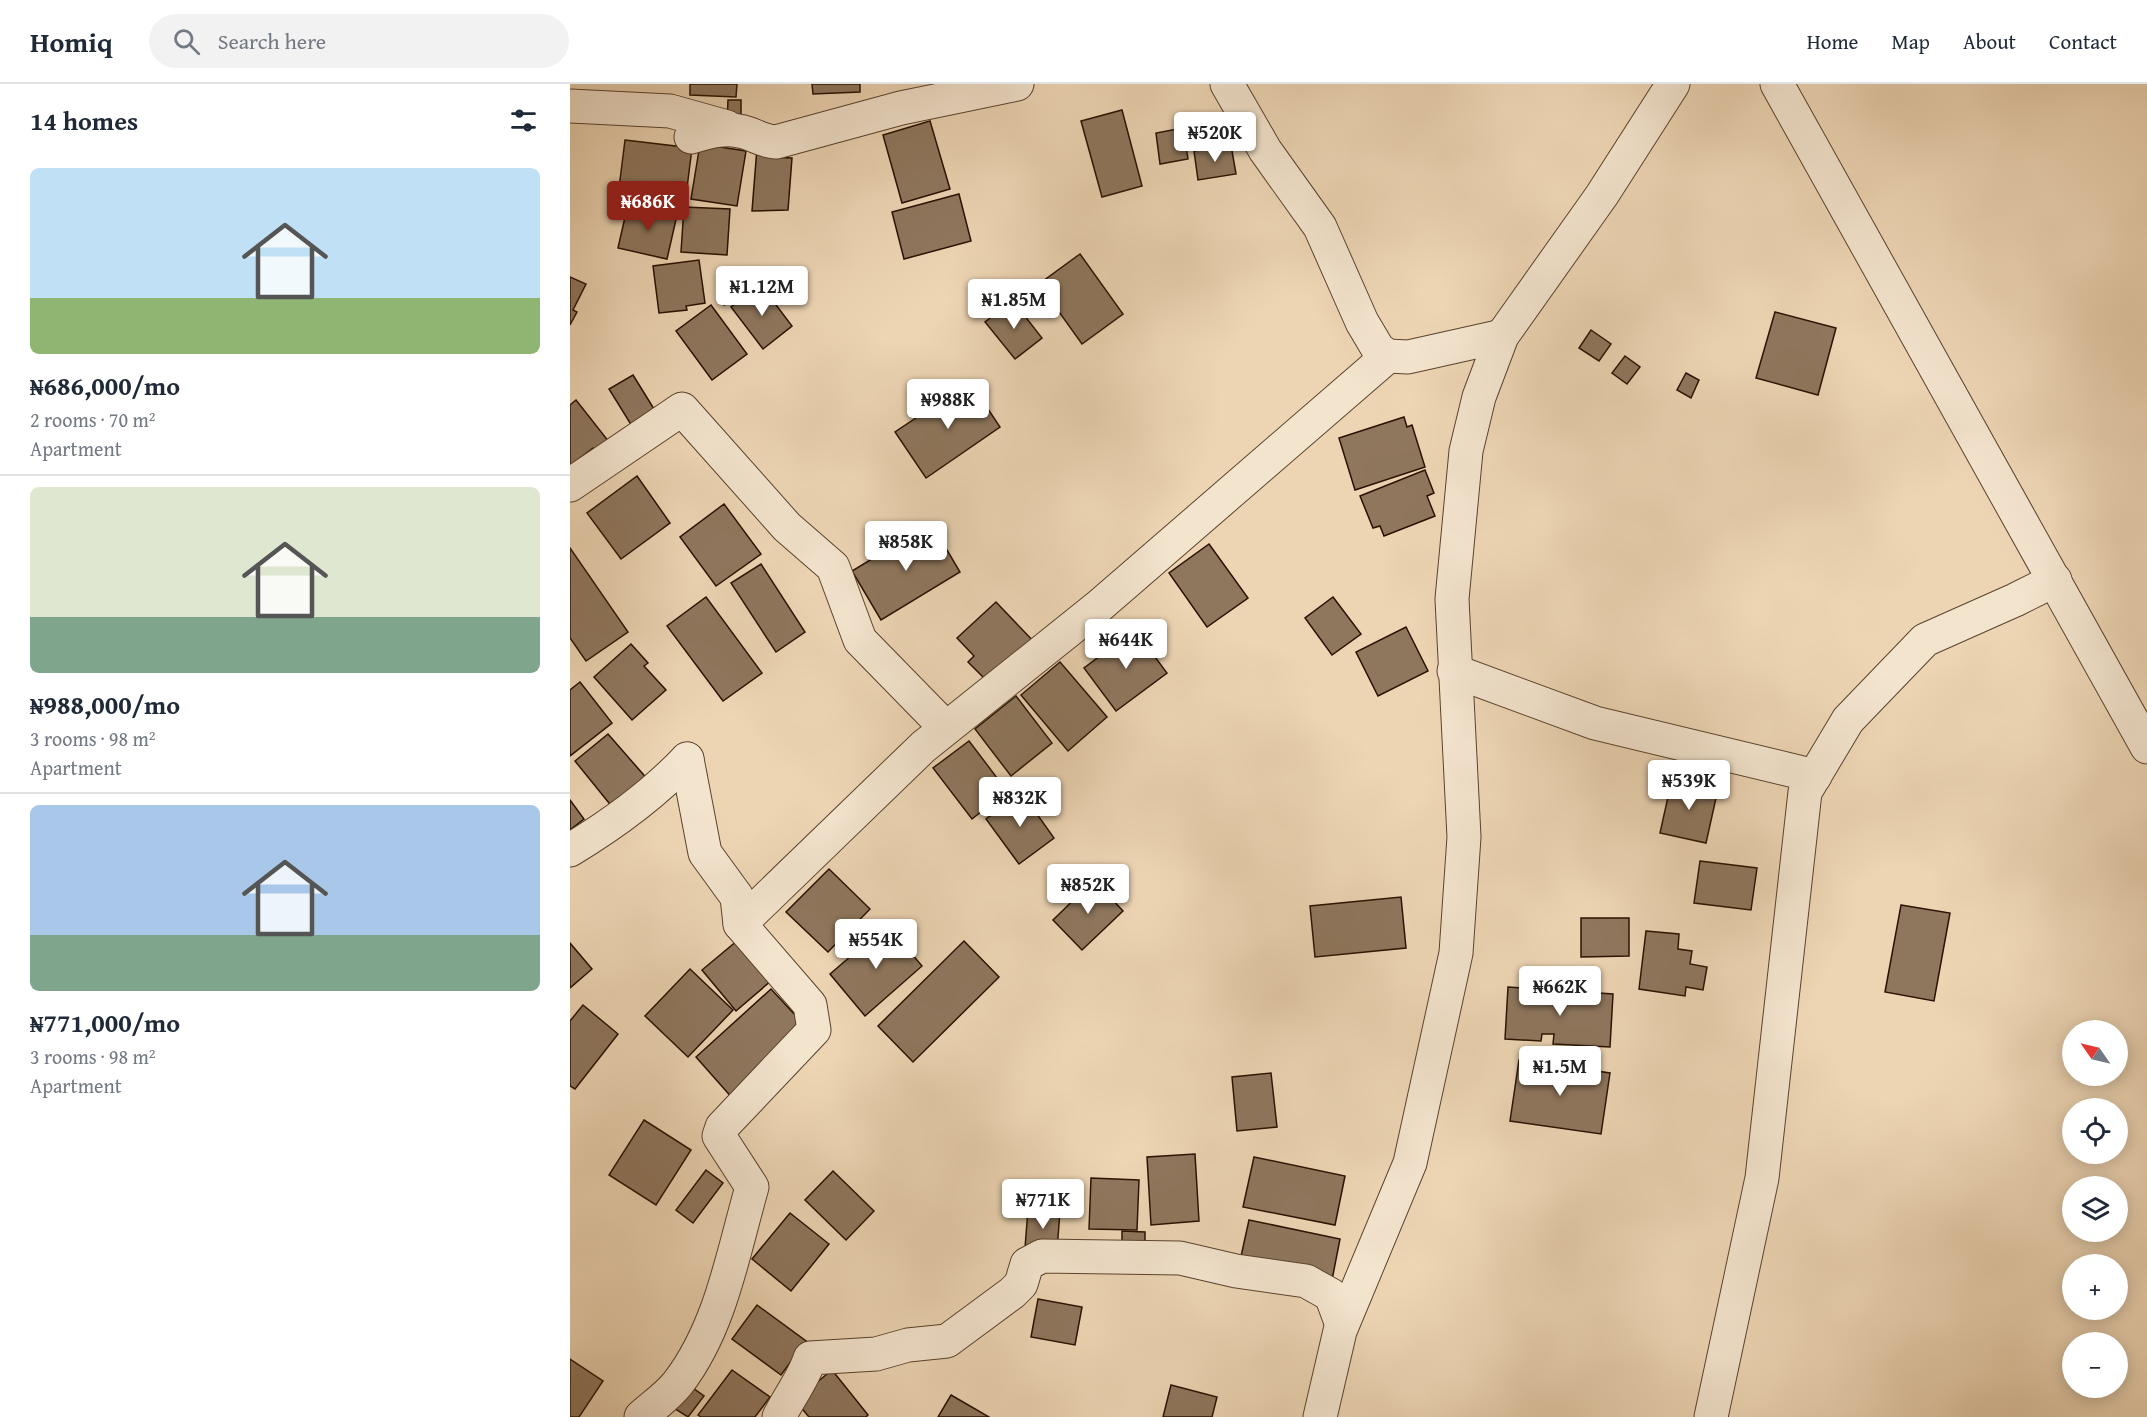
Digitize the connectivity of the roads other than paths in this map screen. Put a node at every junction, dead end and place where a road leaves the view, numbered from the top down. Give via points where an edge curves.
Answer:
1 (1017, 84) edge
2 (1227, 84) edge
3 (1673, 84) edge
4 (1777, 84) edge
5 (570, 106) edge
6 (740, 130) junction
7 (691, 137) dead end
8 (1502, 336) junction
9 (1389, 356) junction
10 (570, 485) edge
11 (2055, 580) junction
12 (1454, 671) junction
13 (946, 728) junction
14 (2147, 747) edge
15 (1815, 776) junction
16 (570, 850) edge
17 (740, 924) junction
18 (1342, 1325) junction
19 (641, 1417) edge
20 (779, 1417) edge
21 (1320, 1417) edge
22 (1711, 1417) edge

1 - 6 street via 901,108 776,142 762,141
2 - 9 street via 1265,150 1320,227 1362,322 1378,349
3 - 8 street via 1602,195
4 - 11 street
5 - 6 street via 670,111
6 - 7 street via 714,130
8 - 9 street via 1408,357
8 - 12 street via 1479,397 1466,451 1452,599
9 - 13 street via 1098,607
10 - 13 street via 682,409 788,528 833,567 860,640
11 - 14 street
11 - 15 street via 1925,639 1848,720
12 - 15 street via 1595,723
12 - 18 street via 1464,837 1456,953 1410,1163
13 - 17 street
15 - 22 street via 1805,792 1762,1178
16 - 17 street via 615,822 665,783 687,759 705,853 737,897
17 - 19 street via 810,1005 814,1030 722,1127 719,1136 752,1187 723,1296 694,1360 677,1385
18 - 20 street via 1331,1295 1306,1281 1180,1258 1042,1256 1027,1264 1012,1293 946,1341 908,1344 876,1354 810,1358
18 - 21 street

